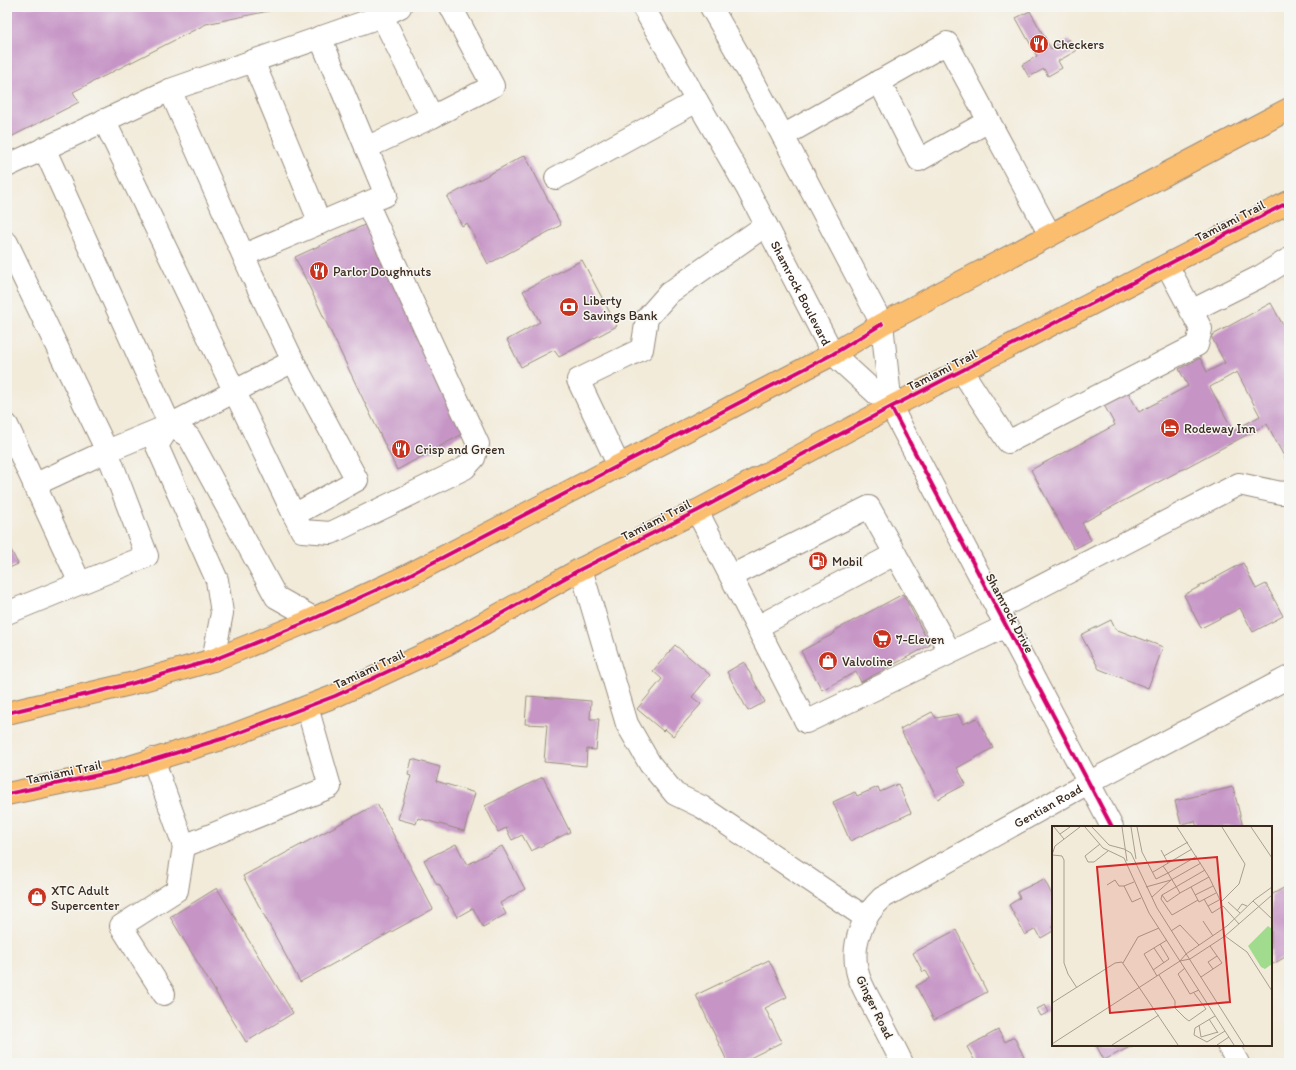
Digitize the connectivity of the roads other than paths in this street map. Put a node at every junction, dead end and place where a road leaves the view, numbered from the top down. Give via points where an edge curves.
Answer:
1 (451, 7) edge
2 (643, 7) edge
3 (711, 7) edge
4 (391, 11) edge
5 (320, 37) junction
6 (253, 61) junction
7 (879, 81) junction
8 (170, 90) junction
9 (697, 101) junction
10 (1289, 109) edge
11 (432, 117) junction
12 (104, 120) junction
13 (989, 121) junction
14 (783, 136) junction
15 (44, 148) junction
16 (366, 148) junction
17 (7, 166) edge
18 (556, 178) dead end
19 (1289, 202) edge
20 (367, 204) junction
21 (320, 223) junction
22 (766, 225) junction
23 (1050, 235) junction
24 (7, 243) edge
25 (244, 255) junction
26 (1289, 259) edge
27 (1167, 265) junction
28 (1191, 311) junction
29 (882, 324) junction
30 (833, 354) junction
31 (293, 362) junction
32 (962, 370) junction
33 (234, 392) junction
34 (891, 408) junction
35 (170, 426) junction
36 (9, 434) edge
37 (107, 451) junction
38 (619, 466) junction
39 (34, 485) junction
40 (1289, 492) edge
41 (697, 511) junction
42 (294, 515) junction
43 (895, 554) junction
44 (581, 568) junction
45 (731, 576) junction
46 (80, 583) junction
47 (7, 613) edge
48 (1001, 617) junction
49 (315, 618) junction
50 (757, 627) junction
51 (950, 652) junction
52 (213, 660) junction
53 (1289, 677) edge
54 (307, 707) junction
55 (7, 713) edge
56 (154, 759) junction
57 (1088, 783) junction
58 (7, 794) edge
59 (1111, 826) edge
60 (184, 846) junction
61 (866, 918) junction
62 (855, 949) joint
63 (164, 994) dead end
64 (1229, 1046) edge
65 (902, 1063) edge
66 (1238, 1063) edge

1 - 11 street via 493,86
2 - 9 street, Shamrock Boulevard
3 - 14 street
4 - 5 street
4 - 11 street
5 - 6 street
5 - 16 street
6 - 8 street
6 - 21 street
7 - 13 street via 947,43
7 - 13 street via 919,160
7 - 14 street
8 - 12 street
8 - 25 street
9 - 18 street
9 - 22 street, Shamrock Boulevard
10 - 23 main road
11 - 16 street
12 - 15 street
12 - 33 street
13 - 23 street
14 - 29 street
15 - 17 street
15 - 35 street
16 - 20 street via 386,195
19 - 27 main road, Tamiami Trail
20 - 21 street
20 - 42 street via 478,444 474,458 465,468 331,533 302,531
21 - 25 street
22 - 30 street, Shamrock Boulevard
22 - 38 street via 669,293 647,318 642,349 578,380
23 - 29 main road
24 - 37 street
25 - 31 street
26 - 28 street
27 - 28 street
27 - 32 main road, Tamiami Trail
28 - 32 street via 1201,329 1197,345 1008,442
29 - 30 main road
29 - 34 street
30 - 34 street, Shamrock Boulevard
30 - 38 main road
31 - 33 street
31 - 42 street via 357,480
32 - 34 main road, Tamiami Trail
33 - 35 street
33 - 42 street
34 - 41 main road, Tamiami Trail
34 - 48 street, Shamrock Drive
35 - 37 street
35 - 49 street via 189,437 276,597
35 - 52 street via 157,446 217,580 222,613
36 - 39 street
37 - 39 street
37 - 46 street via 147,556
38 - 49 main road via 407,576
39 - 46 street
40 - 48 street via 1281,494 1239,484
41 - 44 main road, Tamiami Trail
41 - 45 street
43 - 45 street via 869,507
43 - 50 street
43 - 51 street
44 - 54 main road, Tamiami Trail via 447,644
44 - 61 street via 627,724 650,764 675,794 702,807
45 - 50 street
46 - 47 street
48 - 51 street
48 - 57 street, Shamrock Drive
49 - 52 main road
50 - 51 street via 806,722
52 - 55 main road via 130,684
53 - 57 street, Gentian Road
54 - 56 main road, Tamiami Trail via 228,737
54 - 60 street via 330,787
56 - 58 main road, Tamiami Trail via 113,772
56 - 60 street
57 - 59 street, Shamrock Drive
57 - 61 street, Gentian Road via 882,898
60 - 63 street via 177,890 121,926
61 - 62 street, Gentian Road via 861,926
62 - 65 street, Ginger Road via 857,970 863,987
64 - 66 street

